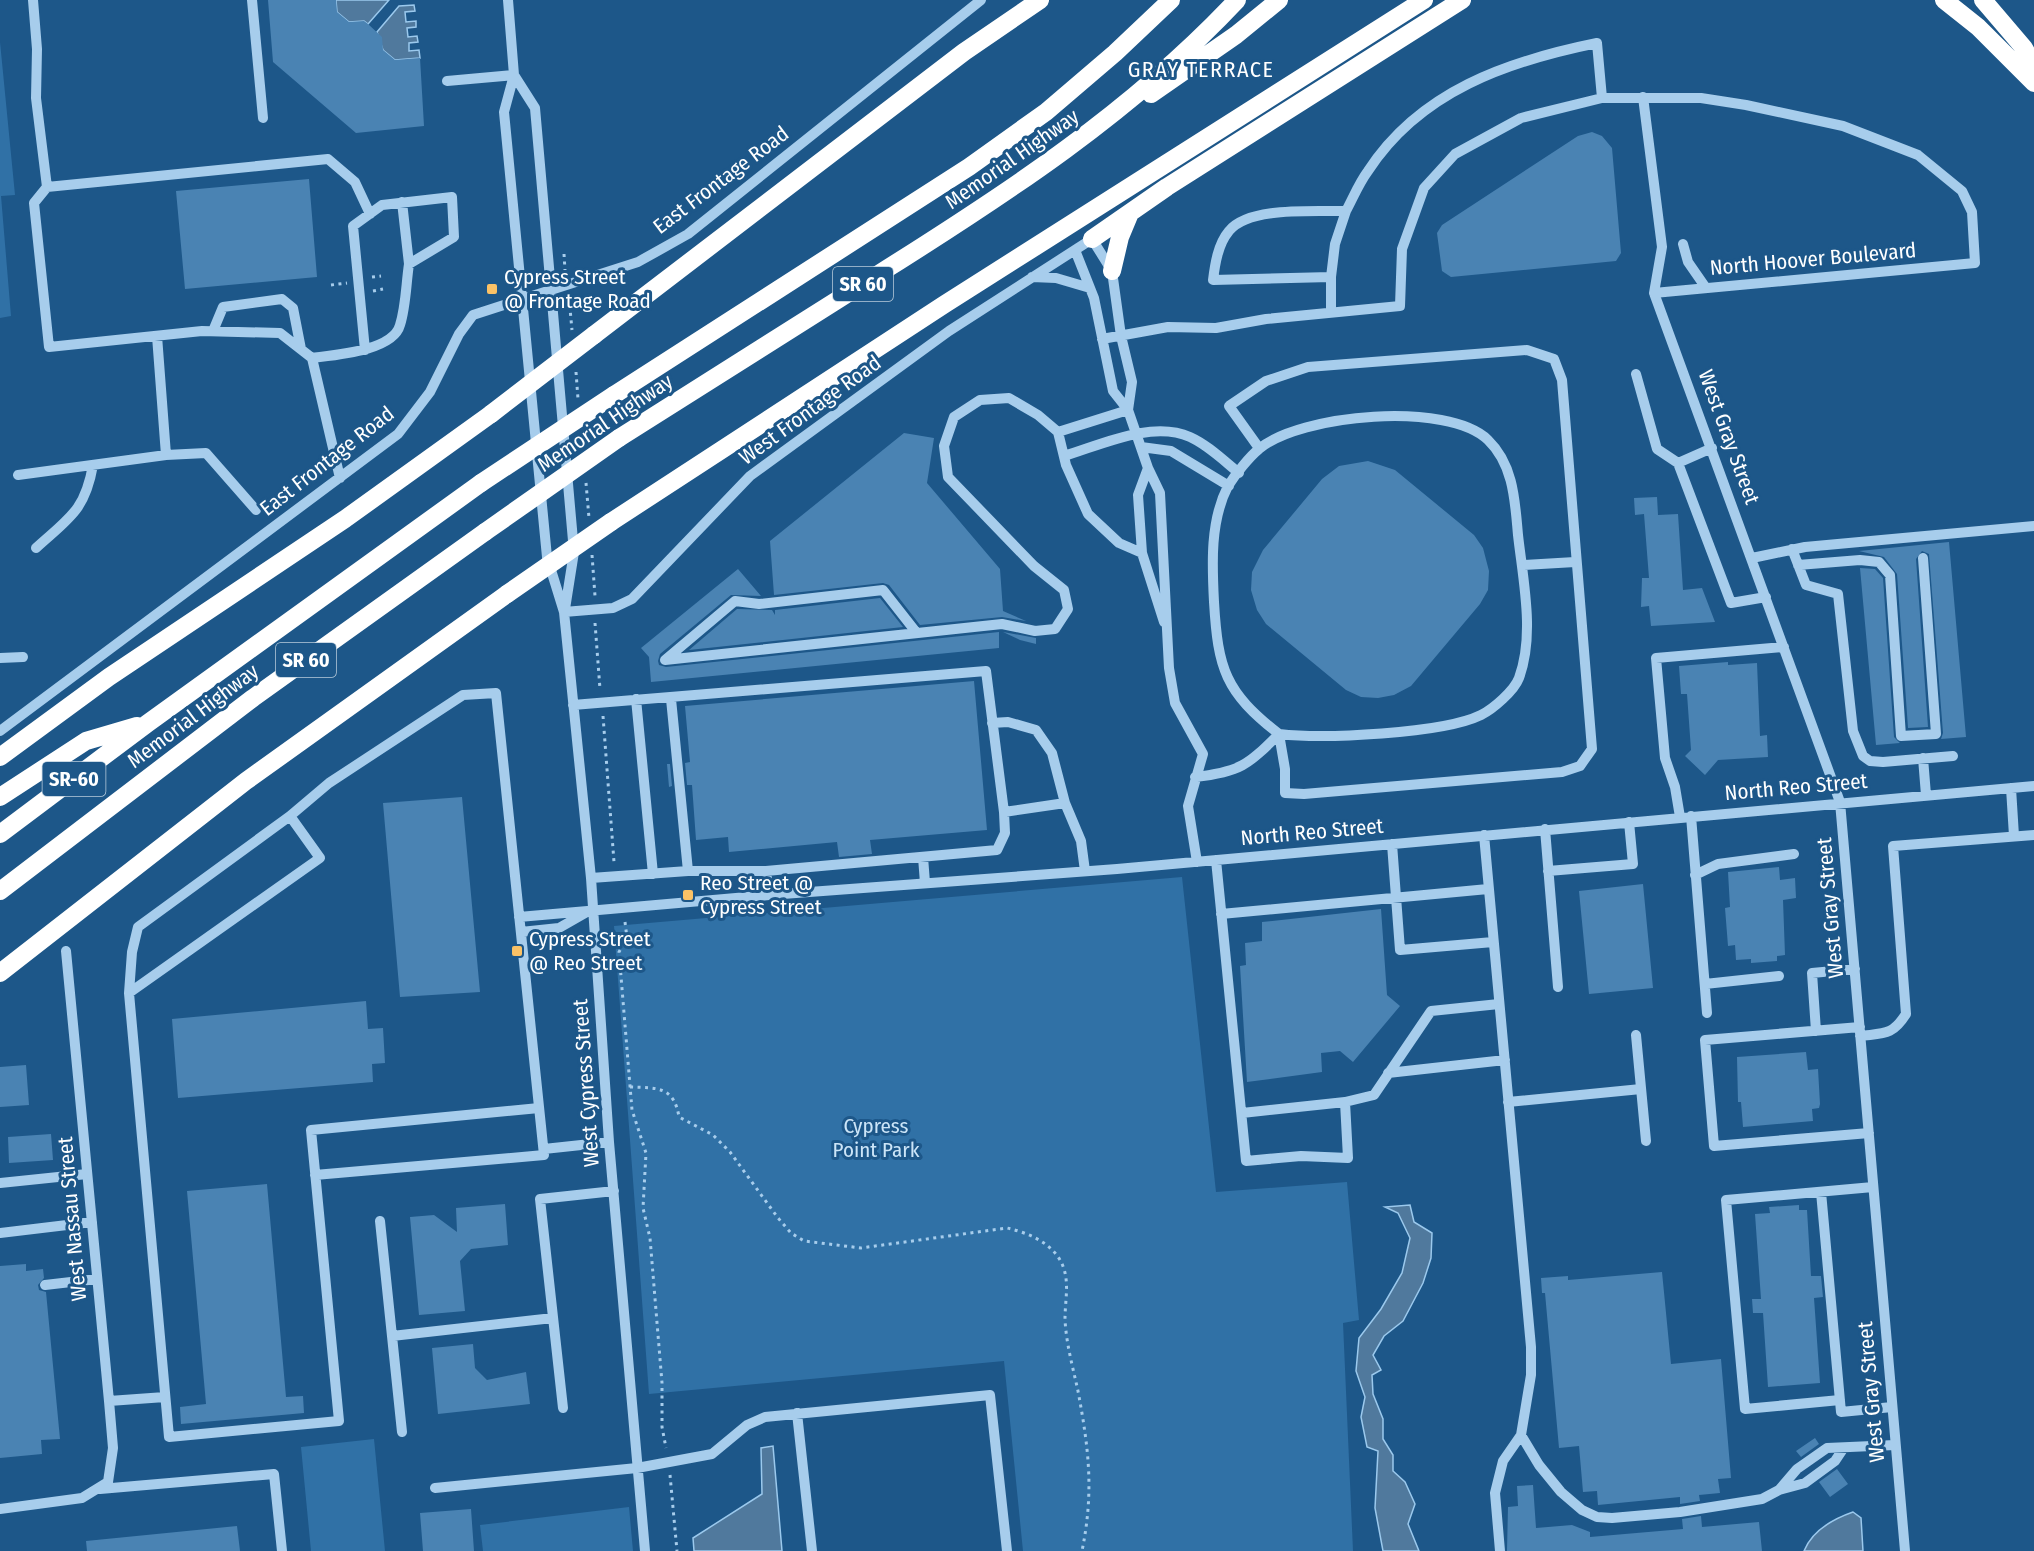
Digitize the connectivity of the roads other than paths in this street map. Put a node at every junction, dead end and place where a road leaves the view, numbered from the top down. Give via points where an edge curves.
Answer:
1 (33, 0) edge
2 (252, 0) edge
3 (507, 0) edge
4 (981, 0) edge
5 (1040, 0) edge
6 (1171, 0) edge
7 (1238, 0) edge
8 (1280, 0) edge
9 (1424, 0) edge
10 (1462, 0) edge
11 (1944, 0) edge
12 (1983, 0) edge
13 (2034, 66) edge
14 (514, 75) junction
15 (447, 81) dead end
16 (2034, 83) edge
17 (1643, 97) junction
18 (1602, 98) junction
19 (263, 118) dead end
20 (1103, 123) junction
21 (47, 187) junction
22 (402, 202) junction
23 (1346, 211) junction
24 (1130, 213) junction
25 (370, 214) junction
26 (1092, 239) junction
27 (1683, 244) dead end
28 (1075, 250) junction
29 (409, 264) junction
30 (1112, 271) junction
31 (1032, 277) junction
32 (1330, 277) junction
33 (1090, 288) junction
34 (1706, 288) junction
35 (551, 290) junction
36 (1654, 293) junction
37 (522, 299) junction
38 (1331, 312) junction
39 (213, 331) junction
40 (157, 336) junction
41 (1120, 336) junction
42 (1102, 339) junction
43 (301, 349) junction
44 (364, 350) junction
45 (312, 358) junction
46 (1636, 374) dead end
47 (1128, 410) junction
48 (1058, 432) junction
49 (1136, 435) junction
50 (1141, 447) junction
51 (1259, 448) junction
52 (1712, 448) junction
53 (166, 455) junction
54 (1064, 456) junction
55 (1678, 463) junction
56 (93, 465) junction
57 (1148, 468) junction
58 (1239, 473) junction
59 (18, 475) dead end
60 (340, 478) junction
61 (1229, 486) junction
62 (256, 510) dead end
63 (2034, 526) edge
64 (36, 548) dead end
65 (1792, 549) junction
66 (1142, 553) junction
67 (1752, 558) junction
68 (1923, 558) dead end
69 (1575, 561) junction
70 (1522, 565) junction
71 (1798, 565) junction
72 (1766, 597) junction
73 (564, 612) junction
74 (916, 632) junction
75 (1169, 638) junction
76 (1784, 647) junction
77 (23, 657) dead end
78 (0, 658) edge
79 (636, 699) junction
80 (670, 699) junction
81 (573, 705) junction
82 (0, 716) edge
83 (148, 723) junction
84 (992, 723) junction
85 (3, 728) edge
86 (1279, 734) junction
87 (1953, 756) dead end
88 (0, 757) edge
89 (1923, 758) junction
90 (1195, 777) junction
91 (2034, 786) edge
92 (2011, 788) junction
93 (1926, 795) junction
94 (0, 797) edge
95 (1840, 802) junction
96 (1065, 803) junction
97 (1004, 812) junction
98 (290, 816) junction
99 (1685, 816) junction
100 (1629, 822) junction
101 (1545, 829) junction
102 (0, 834) edge
103 (1484, 835) junction
104 (2034, 835) edge
105 (2014, 836) junction
106 (1392, 844) junction
107 (1794, 854) dead end
108 (923, 857) junction
109 (1216, 860) junction
110 (1197, 862) junction
111 (688, 871) junction
112 (766, 871) junction
113 (1548, 871) junction
114 (1085, 872) junction
115 (653, 874) junction
116 (1695, 875) junction
117 (591, 878) junction
118 (925, 883) junction
119 (1488, 889) junction
120 (0, 891) edge
121 (769, 894) junction
122 (1396, 898) junction
123 (591, 911) junction
124 (1221, 915) junction
125 (519, 917) junction
126 (521, 932) junction
127 (1493, 942) junction
128 (66, 951) dead end
129 (1855, 969) junction
130 (0, 973) edge
131 (1779, 976) dead end
132 (1705, 984) junction
133 (1558, 987) dead end
134 (129, 993) junction
135 (1499, 1005) junction
136 (1707, 1013) dead end
137 (1816, 1031) junction
138 (1860, 1032) junction
139 (1636, 1035) dead end
140 (1504, 1059) junction
141 (1388, 1072) junction
142 (1641, 1089) junction
143 (1345, 1102) junction
144 (1508, 1102) junction
145 (539, 1108) junction
146 (1242, 1113) junction
147 (1869, 1133) junction
148 (1646, 1141) dead end
149 (609, 1142) junction
150 (544, 1149) junction
151 (87, 1174) junction
152 (315, 1175) junction
153 (0, 1183) edge
154 (1873, 1187) junction
155 (614, 1191) junction
156 (1821, 1192) junction
157 (380, 1221) dead end
158 (92, 1222) junction
159 (0, 1233) edge
160 (98, 1279) junction
161 (45, 1285) dead end
162 (553, 1318) junction
163 (392, 1336) junction
164 (165, 1397) junction
165 (1840, 1400) junction
166 (109, 1401) junction
167 (1892, 1407) junction
168 (563, 1408) dead end
169 (797, 1413) junction
170 (402, 1432) dead end
171 (1521, 1435) junction
172 (1895, 1445) junction
173 (1843, 1449) junction
174 (637, 1468) junction
175 (104, 1486) junction
176 (435, 1488) dead end
177 (1779, 1490) junction
178 (0, 1509) edge
179 (282, 1551) edge
180 (645, 1551) edge
181 (812, 1551) edge
182 (1007, 1551) edge
183 (1500, 1551) edge
184 (1905, 1551) edge

1 - 21 street via 36,98
2 - 19 street
3 - 14 street, West Cypress Street
4 - 35 street, East Frontage Road via 688,234 638,262
5 - 88 highway, bridge via 963,52 491,414 345,519 109,677
6 - 83 highway, Memorial Highway / SR 60, bridge via 1046,112 989,153 481,483
7 - 20 highway, Memorial Highway / SR 60 via 1203,36
8 - 20 highway via 1171,82
9 - 130 highway, bridge via 895,336 611,522 246,781
10 - 24 highway
11 - 16 highway via 1978,27
12 - 13 highway via 2024,48
14 - 15 street
14 - 35 street, West Cypress Street via 535,108
14 - 37 street, West Cypress Street via 504,112
17 - 18 street
17 - 34 street, North Hoover Boulevard via 1701,98 1843,126 1918,154 1962,191 1972,212 1975,263
17 - 36 street via 1662,247
18 - 23 street via 1597,43 1499,68 1453,91 1409,123 1368,170
18 - 38 street via 1521,118 1455,154 1424,188 1402,249 1400,306
20 - 120 highway, Memorial Highway / SR 60, bridge via 1006,194 619,438 253,698
21 - 25 street via 328,159 355,182
21 - 40 street via 33,203 49,347
22 - 25 street via 382,205
22 - 29 street
22 - 29 street via 452,197 454,237
23 - 32 street
23 - 32 street via 1262,213 1229,230 1216,259 1213,280
24 - 26 highway
24 - 30 highway
25 - 44 street via 353,226
26 - 28 street, West Frontage Road
26 - 30 street
27 - 34 street via 1688,262
28 - 31 street, West Frontage Road
28 - 33 street
29 - 44 street via 400,328 382,344
30 - 41 street
31 - 33 street via 1056,278
31 - 73 street, West Frontage Road via 949,331 750,476 632,599 613,608
32 - 38 street
33 - 42 street
34 - 36 street, North Hoover Boulevard
35 - 37 street, East Frontage Road
35 - 73 street, West Cypress Street via 574,552
36 - 52 street, West Gray Street
37 - 60 street, East Frontage Road via 473,315 464,324 413,418
37 - 73 street, West Cypress Street via 547,557
38 - 41 street via 1216,328 1168,327
39 - 40 street
39 - 43 street via 280,333
39 - 43 street via 223,307 282,299 293,308
40 - 53 street
41 - 42 street
41 - 47 street via 1131,382
42 - 47 street via 1113,391
43 - 45 street
44 - 45 street
45 - 60 street
46 - 55 street via 1657,449
47 - 48 street
47 - 49 street
48 - 54 street
48 - 74 street via 1009,398 980,400 954,417 944,446 948,477 1034,566 1064,590 1068,609 1054,629 1035,631 1002,624
49 - 50 street
49 - 54 street
49 - 58 street via 1172,431 1191,438
50 - 57 street
50 - 61 street via 1171,451
51 - 58 street
51 - 69 street via 1229,406 1266,381 1308,367 1527,350 1554,359 1562,380
51 - 70 street via 1322,423 1398,415 1456,422 1487,439 1504,462 1513,490
52 - 55 street
52 - 67 street, West Gray Street
53 - 56 street
53 - 62 street via 206,453
54 - 66 street via 1088,514 1119,543
55 - 72 street via 1731,603
56 - 59 street
56 - 64 street via 80,509
57 - 66 street via 1138,495
57 - 75 street via 1160,493
58 - 61 street
60 - 85 street, East Frontage Road
61 - 86 street via 1218,516 1212,562 1221,665 1233,690 1253,714
63 - 65 street
65 - 67 street
65 - 71 street
66 - 75 street
67 - 72 street, West Gray Street
68 - 71 street via 1936,734 1900,736 1890,575 1879,561
69 - 70 street
69 - 86 street via 1592,749 1580,766 1562,772 1285,793 1286,769
70 - 86 street via 1528,626 1518,680 1481,715 1441,726 1310,737
71 - 89 street via 1806,585 1838,594 1853,731 1863,756 1883,762
72 - 76 street, West Gray Street
73 - 81 street, West Cypress Street
74 - 74 street via 893,634 665,660 735,601 759,604 884,590
75 - 90 street via 1175,703 1203,754
76 - 95 street, West Gray Street
76 - 99 street via 1656,658 1665,758
77 - 78 street
79 - 80 street
79 - 81 street
79 - 115 street
80 - 84 street via 986,671
80 - 111 street
81 - 117 street, West Cypress Street
82 - 85 street
83 - 94 highway, Memorial Highway / SR 60 via 86,741
83 - 102 highway, Memorial Highway / SR-60
84 - 96 street via 1008,722 1036,730 1052,753
84 - 97 street
86 - 90 street via 1252,761 1228,773
87 - 89 street
89 - 93 street
90 - 110 street via 1188,806
91 - 92 street, North Reo Street
92 - 93 street, North Reo Street
92 - 105 street
93 - 95 street, North Reo Street
95 - 99 street, North Reo Street
95 - 129 street, West Gray Street
96 - 97 street
96 - 114 street via 1082,841
97 - 108 street via 1005,833 997,850
98 - 125 street via 329,783 463,695 496,693
98 - 134 street via 138,927
98 - 134 street via 320,858
99 - 100 street, North Reo Street
99 - 116 street
100 - 101 street, North Reo Street
100 - 113 street via 1633,864
101 - 103 street, North Reo Street
101 - 113 street
103 - 106 street, North Reo Street
103 - 119 street
104 - 105 street
105 - 138 street via 1893,846 1906,1014 1891,1032
106 - 109 street, North Reo Street
106 - 122 street
107 - 116 street via 1718,864
108 - 112 street
108 - 118 street
109 - 110 street, North Reo Street
109 - 124 street
110 - 114 street, North Reo Street
111 - 112 street
111 - 115 street
112 - 121 street
113 - 133 street
114 - 118 street, North Reo Street
115 - 117 street
116 - 132 street
117 - 123 street, West Cypress Street
118 - 121 street, North Reo Street
119 - 122 street
119 - 127 street
121 - 123 street, North Reo Street
122 - 124 street
122 - 127 street via 1400,950
123 - 125 street, North Reo Street
123 - 126 street via 559,928
123 - 149 street, West Cypress Street
124 - 146 street
125 - 126 street
126 - 145 street
127 - 135 street
128 - 151 street, West Nassau Street
129 - 137 street via 1812,974
129 - 138 street, West Gray Street
131 - 132 street
132 - 136 street
134 - 164 street
135 - 140 street
135 - 141 street via 1431,1011
137 - 138 street
137 - 147 street via 1705,1040 1714,1146
138 - 147 street, West Gray Street
139 - 142 street
140 - 141 street
140 - 144 street
141 - 143 street via 1374,1095
142 - 144 street
142 - 148 street
143 - 146 street
143 - 146 street via 1348,1158 1301,1156 1246,1161
144 - 171 street via 1531,1347 1531,1375
145 - 150 street
145 - 152 street via 311,1130
147 - 154 street, West Gray Street
149 - 150 street
149 - 155 street, West Cypress Street
150 - 152 street via 544,1155
151 - 153 street
151 - 158 street, West Nassau Street
152 - 164 street via 339,1421 169,1437
154 - 156 street
154 - 167 street, West Gray Street
155 - 162 street via 540,1199
155 - 174 street, West Cypress Street
156 - 165 street
156 - 165 street via 1726,1200 1745,1409
157 - 163 street
158 - 159 street
158 - 160 street, West Nassau Street
160 - 161 street
160 - 166 street, West Nassau Street
162 - 163 street
162 - 168 street
163 - 170 street
164 - 166 street
165 - 167 street via 1841,1412
166 - 175 street, West Nassau Street via 113,1448
167 - 172 street, West Gray Street
169 - 174 street via 765,1417 747,1425 712,1454
169 - 181 street
169 - 182 street via 990,1395
171 - 177 street via 1561,1492 1597,1517 1746,1504
171 - 183 street via 1503,1461 1495,1493
172 - 173 street
172 - 184 street, West Gray Street
173 - 177 street via 1835,1461 1805,1484
173 - 177 street via 1827,1448 1797,1469
174 - 176 street
174 - 180 street, West Cypress Street
175 - 178 street via 82,1498
175 - 179 street via 274,1474

